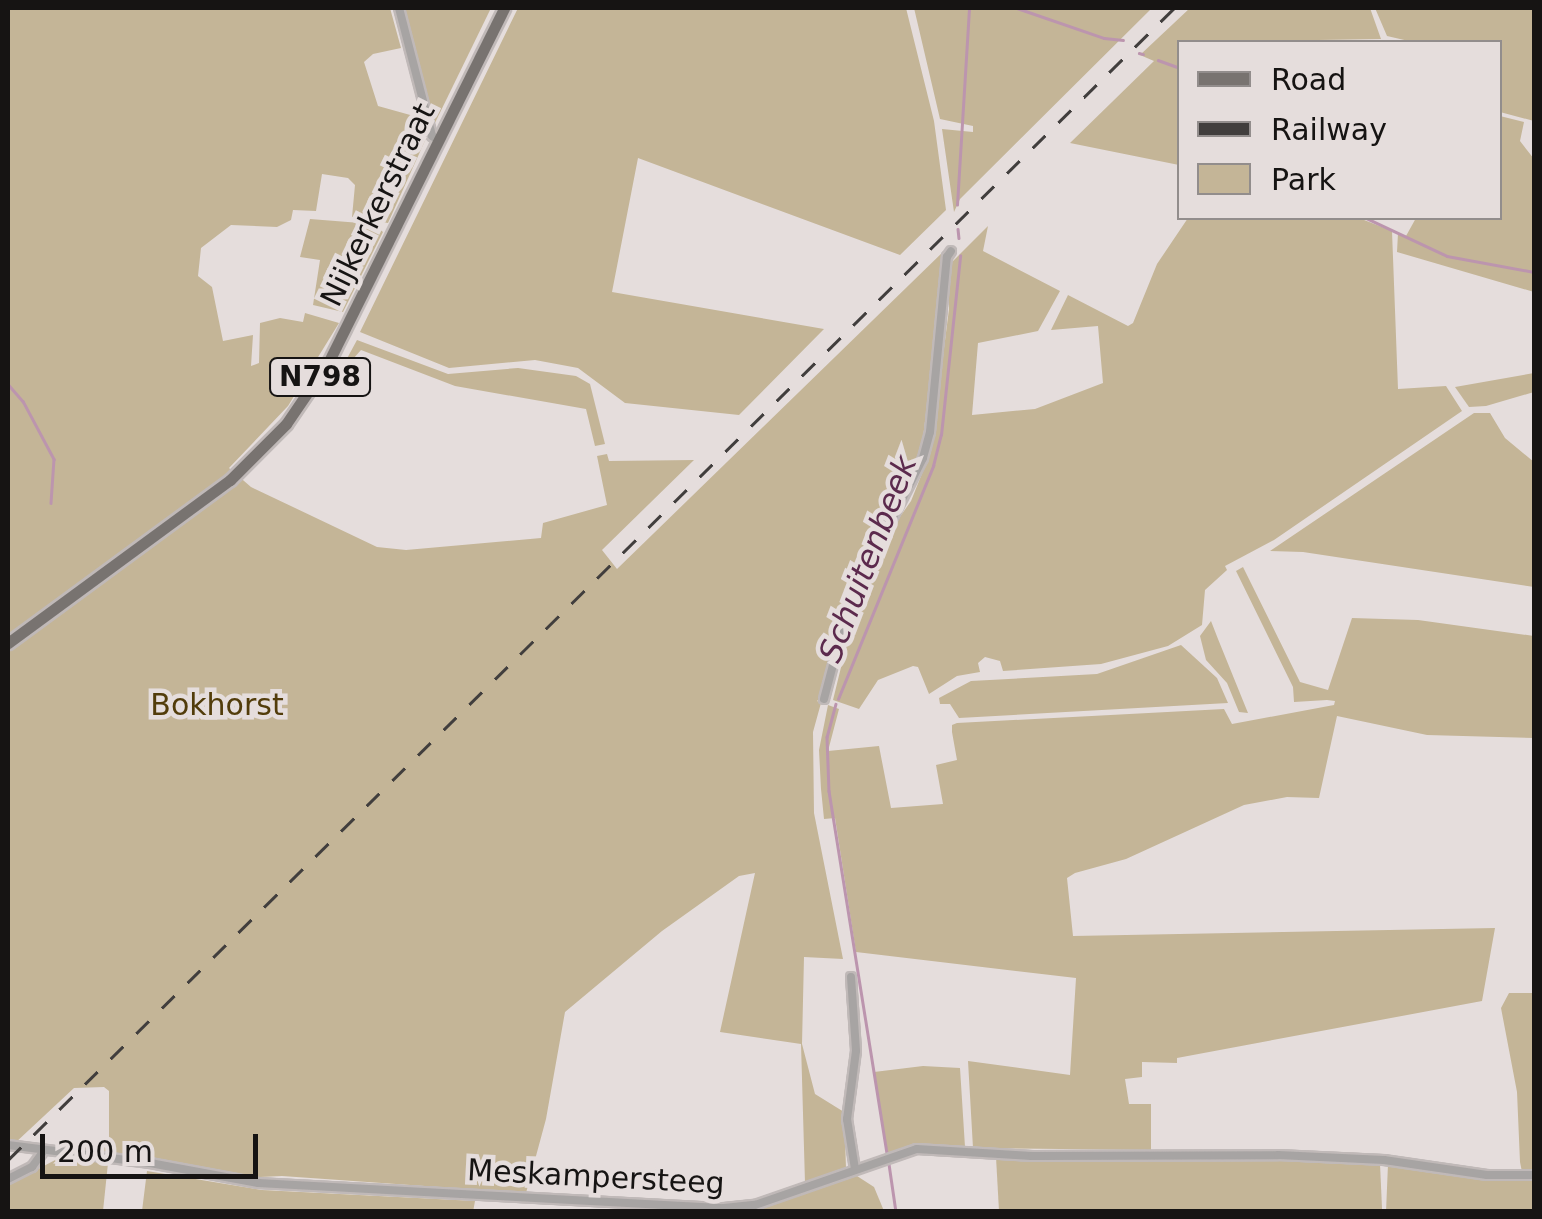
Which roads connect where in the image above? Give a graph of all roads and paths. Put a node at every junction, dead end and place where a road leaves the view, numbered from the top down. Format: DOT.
graph roads {
  1 [pos="399,8"];
  2 [pos="504,8"];
  3 [pos="438,140"];
  4 [pos="952,251"];
  5 [pos="8,643"];
  6 [pos="824,699"];
  7 [pos="851,977"];
  8 [pos="8,1146"];
  9 [pos="42,1153"];
  10 [pos="855,1170"];
  11 [pos="1534,1176"];
  12 [pos="8,1179"];
  1 -- 3 [label="street"];
  2 -- 3 [label="main road, Nijkerkerstraat / N798"];
  3 -- 5 [label="main road, Nijkerkerstraat / N798"];
  4 -- 6 [label="street"];
  7 -- 10 [label="street"];
  8 -- 9 [label="street, Meskampersteeg"];
  9 -- 10 [label="street, Meskampersteeg"];
  9 -- 12 [label="street"];
  10 -- 11 [label="street, Meskampersteeg"];
}
